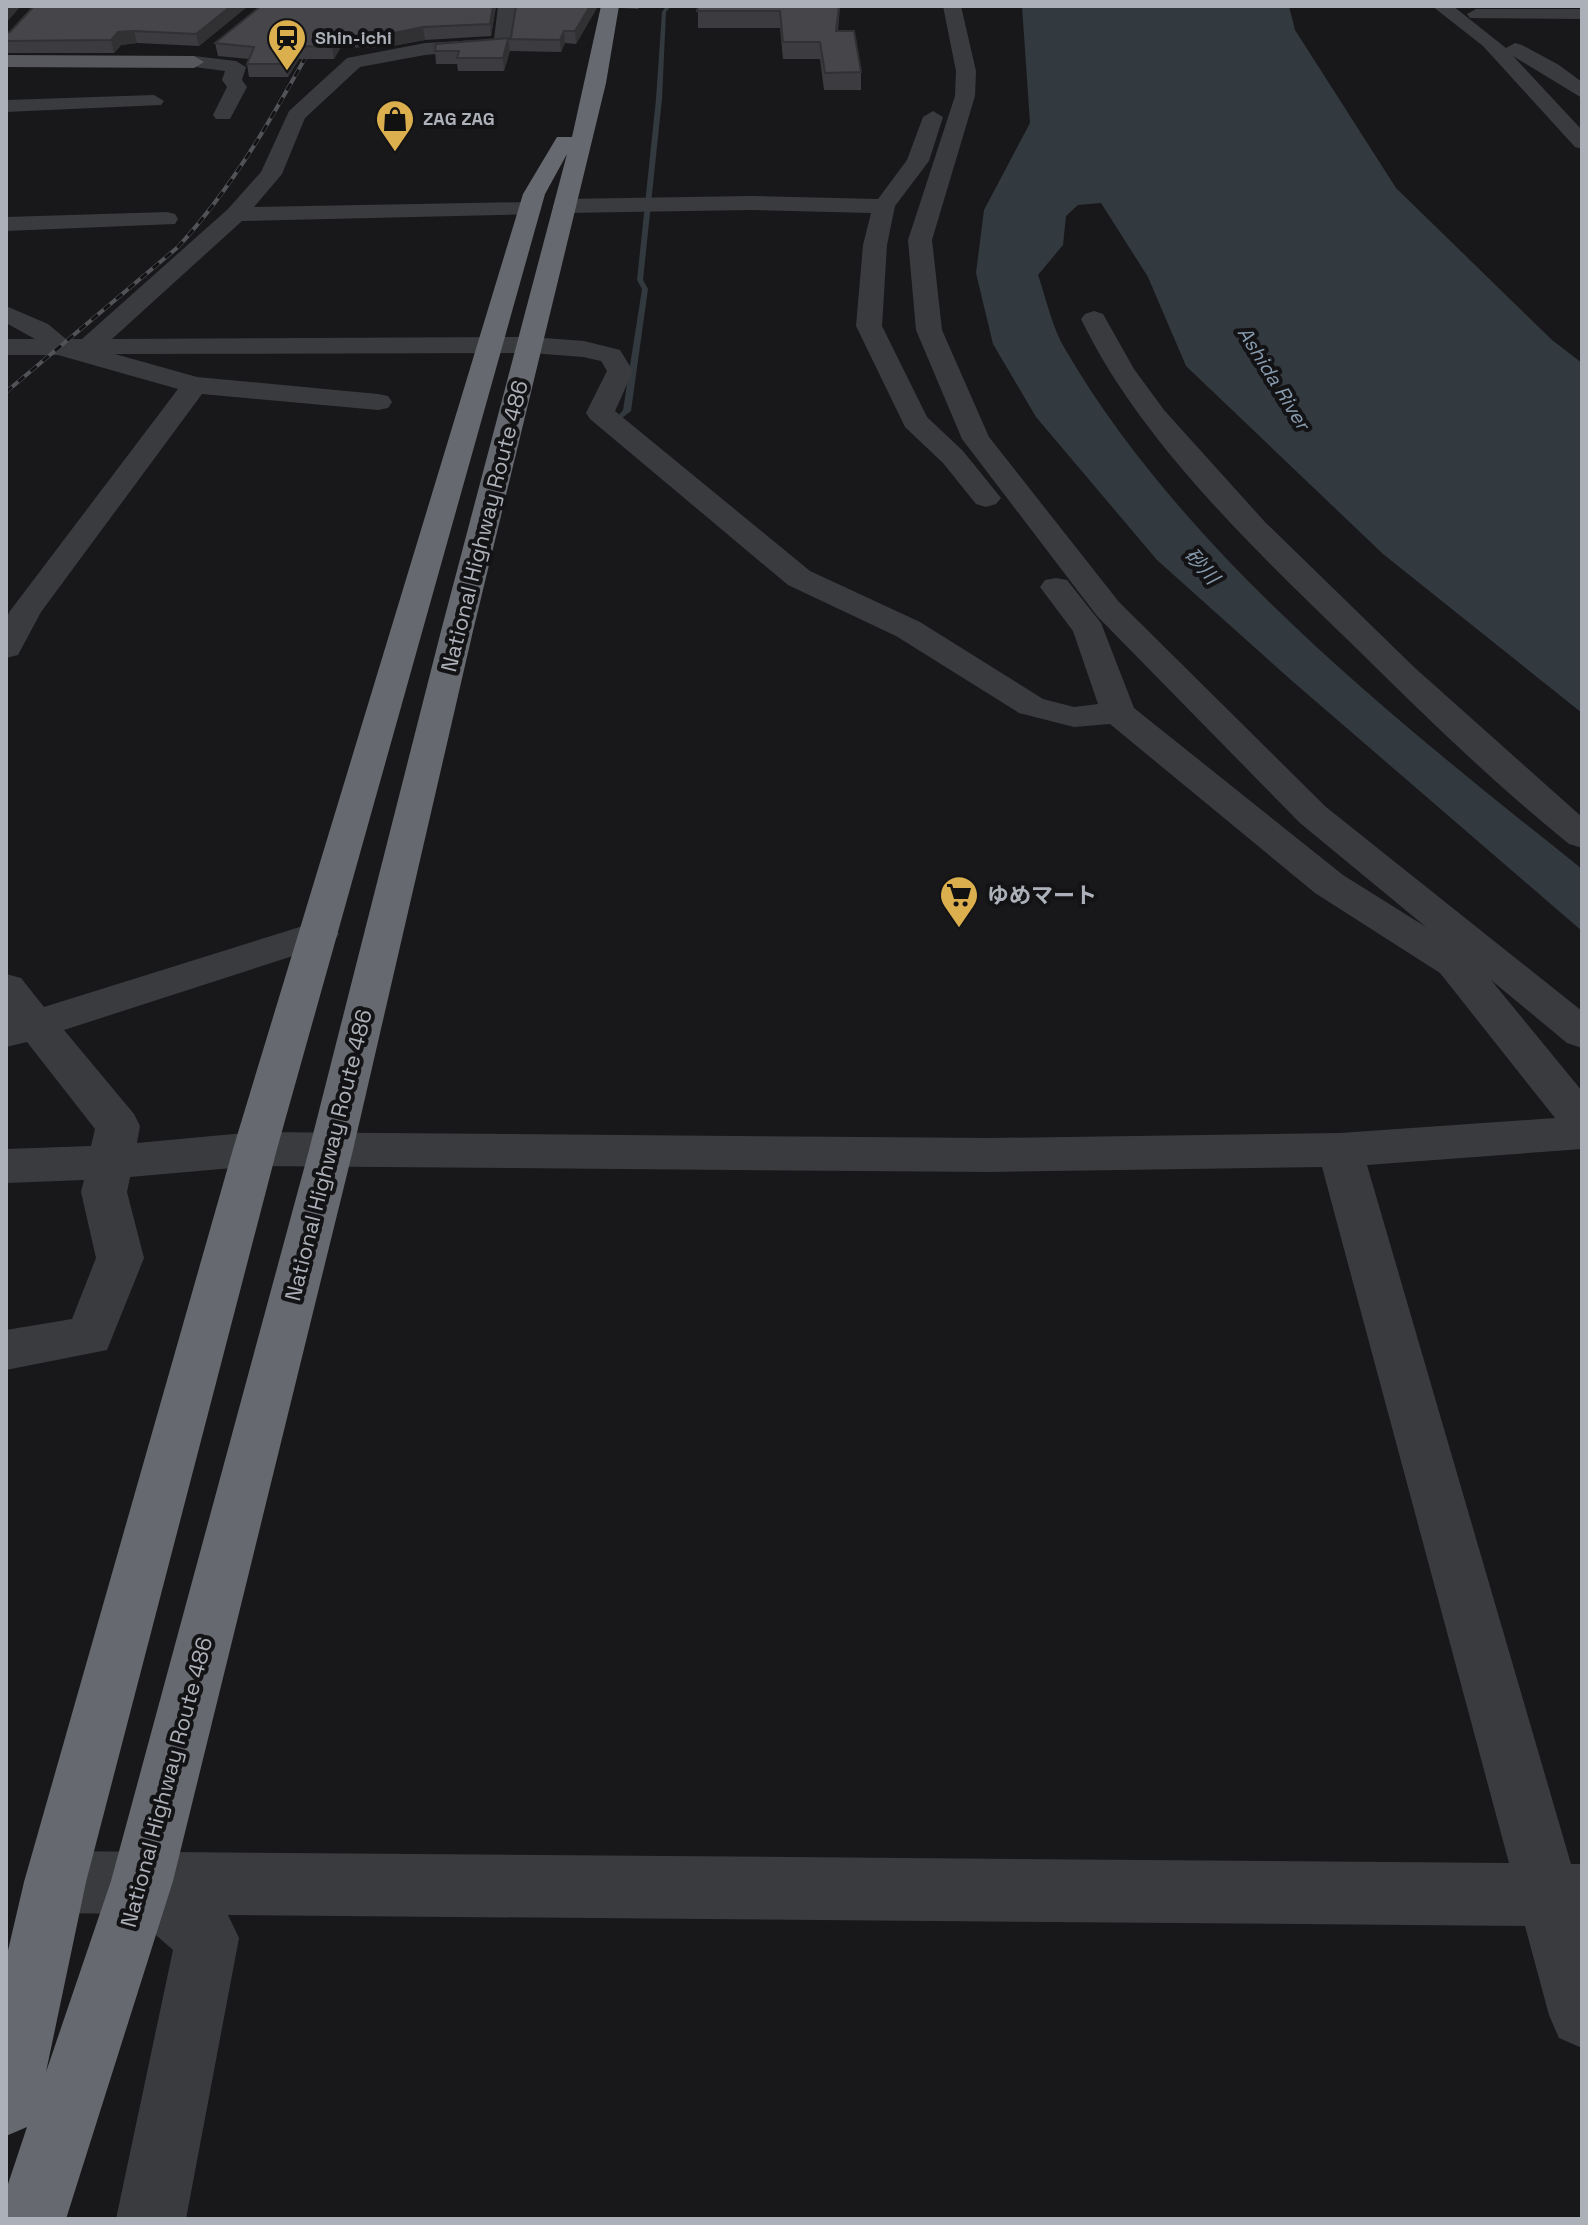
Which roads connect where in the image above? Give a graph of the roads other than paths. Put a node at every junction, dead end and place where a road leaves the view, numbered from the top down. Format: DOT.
graph roads {
  1 [pos="507,6"];
  2 [pos="610,6"];
  3 [pos="931,6"];
  4 [pos="952,6"];
  5 [pos="1441,6"];
  6 [pos="1470,10"];
  7 [pos="1582,14"];
  8 [pos="1498,39"];
  9 [pos="217,43"];
  10 [pos="1567,55"];
  11 [pos="6,61"];
  12 [pos="194,62"];
  13 [pos="1582,92"];
  14 [pos="154,101"];
  15 [pos="6,106"];
  16 [pos="223,115"];
  17 [pos="1582,143"];
  18 [pos="884,206"];
  19 [pos="547,207"];
  20 [pos="236,214"];
  21 [pos="167,219"];
  22 [pos="6,224"];
  23 [pos="6,314"];
  24 [pos="1094,319"];
  25 [pos="510,345"];
  26 [pos="6,347"];
  27 [pos="60,347"];
  28 [pos="88,347"];
  29 [pos="195,385"];
  30 [pos="378,402"];
  31 [pos="1089,630"];
  32 [pos="6,648"];
  33 [pos="1118,713"];
  34 [pos="1582,836"];
  35 [pos="1329,884"];
  36 [pos="319,934"];
  37 [pos="1462,953"];
  38 [pos="6,988"];
  39 [pos="20,1030"];
  40 [pos="1582,1033"];
  41 [pos="1582,1121"];
  42 [pos="1582,1133"];
  43 [pos="255,1149"];
  44 [pos="331,1150"];
  45 [pos="1340,1150"];
  46 [pos="110,1162"];
  47 [pos="6,1166"];
  48 [pos="6,1350"];
  49 [pos="142,1881"];
  50 [pos="55,1882"];
  51 [pos="1565,1895"];
  52 [pos="1582,2015"];
  53 [pos="6,2102"];
  54 [pos="31,2219"];
  55 [pos="151,2219"];
  1 -- 20 [label="street"];
  2 -- 19 [label="highway, National Highway Route 486"];
  3 -- 18 [label="street"];
  4 -- 37 [label="street"];
  5 -- 8 [label="street"];
  6 -- 7 [label="street"];
  6 -- 8 [label="street"];
  8 -- 10 [label="street"];
  8 -- 13 [label="street"];
  8 -- 17 [label="street"];
  9 -- 12 [label="street"];
  11 -- 12 [label="main road"];
  12 -- 16 [label="street"];
  14 -- 15 [label="street"];
  18 -- 19 [label="street"];
  18 -- 31 [label="street"];
  19 -- 20 [label="street"];
  19 -- 25 [label="highway, National Highway Route 486"];
  20 -- 28 [label="street"];
  21 -- 22 [label="street"];
  23 -- 27 [label="street"];
  24 -- 34 [label="street"];
  25 -- 28 [label="street"];
  25 -- 33 [label="street"];
  25 -- 36 [label="highway, National Highway Route 486"];
  25 -- 44 [label="highway, National Highway Route 486"];
  26 -- 27 [label="street"];
  27 -- 28 [label="street"];
  27 -- 29 [label="street"];
  29 -- 30 [label="street"];
  29 -- 32 [label="street"];
  31 -- 33 [label="street"];
  31 -- 35 [label="street"];
  33 -- 35 [label="street"];
  35 -- 37 [label="street"];
  36 -- 39 [label="street"];
  36 -- 43 [label="highway, National Highway Route 486"];
  37 -- 40 [label="street"];
  37 -- 41 [label="street"];
  38 -- 39 [label="street"];
  39 -- 46 [label="street"];
  42 -- 45 [label="street"];
  43 -- 44 [label="street"];
  43 -- 46 [label="street"];
  43 -- 50 [label="highway, National Highway Route 486"];
  44 -- 45 [label="street"];
  44 -- 49 [label="highway, National Highway Route 486"];
  45 -- 51 [label="street"];
  46 -- 47 [label="street"];
  46 -- 48 [label="street"];
  49 -- 50 [label="street"];
  49 -- 51 [label="street"];
  49 -- 54 [label="highway, National Highway Route 486"];
  49 -- 55 [label="street"];
  50 -- 53 [label="highway, National Highway Route 486"];
  51 -- 52 [label="street"];
}
